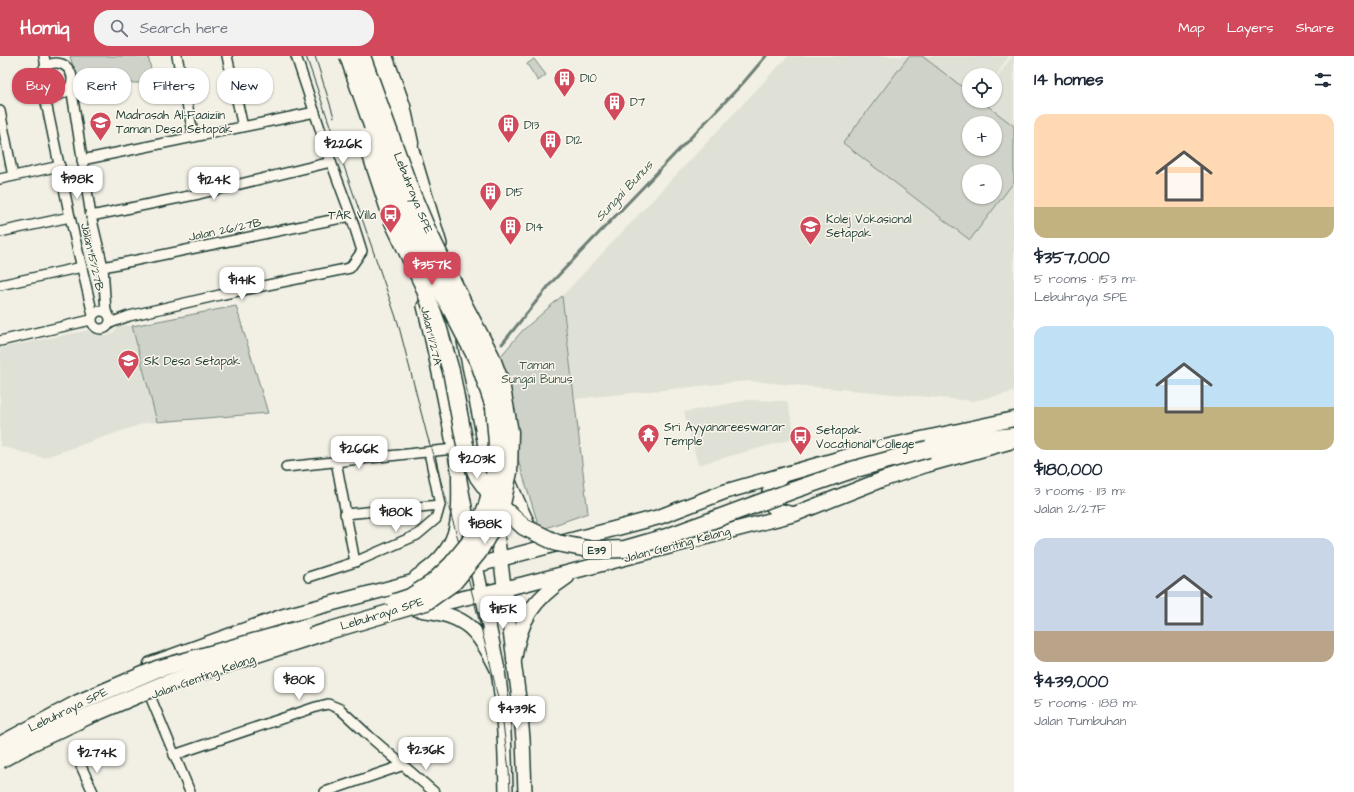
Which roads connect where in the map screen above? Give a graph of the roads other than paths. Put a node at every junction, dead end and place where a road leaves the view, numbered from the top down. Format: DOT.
graph roads {
  1 [pos="44,56"];
  2 [pos="177,56"];
  3 [pos="227,56"];
  4 [pos="296,56"];
  5 [pos="343,56"];
  6 [pos="348,56"];
  7 [pos="362,56"];
  8 [pos="373,56"];
  9 [pos="384,56"];
  10 [pos="63,61"];
  11 [pos="46,67"];
  12 [pos="70,86"];
  13 [pos="65,91"];
  14 [pos="47,104"];
  15 [pos="0,111"];
  16 [pos="315,112"];
  17 [pos="242,127"];
  18 [pos="194,137"];
  19 [pos="410,143"];
  20 [pos="82,160"];
  21 [pos="331,162"];
  22 [pos="60,166"];
  23 [pos="13,176"];
  24 [pos="0,179"];
  25 [pos="91,216"];
  26 [pos="351,216"];
  27 [pos="70,217"];
  28 [pos="0,232"];
  29 [pos="82,267"];
  30 [pos="103,267"];
  31 [pos="0,285"];
  32 [pos="108,317"];
  33 [pos="91,320"];
  34 [pos="0,340"];
  35 [pos="1014,419"];
  36 [pos="482,434"];
  37 [pos="1014,436"];
  38 [pos="1014,441"];
  39 [pos="454,449"];
  40 [pos="429,452"];
  41 [pos="336,462"];
  42 [pos="286,467"];
  43 [pos="784,475"];
  44 [pos="459,477"];
  45 [pos="440,505"];
  46 [pos="345,514"];
  47 [pos="795,514"];
  48 [pos="496,522"];
  49 [pos="469,529"];
  50 [pos="549,546"];
  51 [pos="500,559"];
  52 [pos="355,562"];
  53 [pos="476,565"];
  54 [pos="575,571"];
  55 [pos="309,577"];
  56 [pos="406,583"];
  57 [pos="505,589"];
  58 [pos="482,594"];
  59 [pos="414,609"];
  60 [pos="514,660"];
  61 [pos="498,670"];
  62 [pos="150,696"];
  63 [pos="0,739"];
  64 [pos="0,745"];
  65 [pos="174,755"];
  66 [pos="0,760"];
  67 [pos="0,764"];
  68 [pos="404,765"];
  69 [pos="82,766"];
  70 [pos="93,792"];
  71 [pos="190,792"];
  72 [pos="325,792"];
  73 [pos="434,792"];
  74 [pos="506,792"];
  75 [pos="525,792"];
  1 -- 11 [label="street"];
  2 -- 18 [label="street"];
  3 -- 17 [label="street"];
  4 -- 16 [label="street"];
  5 -- 37 [label="highway, E39, bridge"];
  5 -- 39 [label="main road, Jalan 1/27A"];
  6 -- 64 [label="highway, Lebuhraya SPE, bridge"];
  7 -- 66 [label="highway, Lebuhraya SPE, bridge"];
  8 -- 19 [label="main road"];
  9 -- 19 [label="highway"];
  10 -- 11 [label="street"];
  10 -- 12 [label="street"];
  12 -- 13 [label="street"];
  12 -- 20 [label="street, Jalan 15/27B"];
  14 -- 22 [label="street, Jalan 15/27B"];
  15 -- 23 [label="street"];
  16 -- 17 [label="street"];
  16 -- 21 [label="street"];
  17 -- 18 [label="street"];
  18 -- 20 [label="street"];
  19 -- 36 [label="main road"];
  20 -- 25 [label="street, Jalan 15/27B"];
  21 -- 25 [label="street"];
  21 -- 26 [label="street"];
  22 -- 23 [label="street"];
  22 -- 27 [label="street, Jalan 15/27B"];
  23 -- 24 [label="street"];
  25 -- 30 [label="street, Jalan 15/27B"];
  26 -- 30 [label="street, Jalan 26/27B"];
  26 -- 32 [label="street"];
  27 -- 28 [label="street"];
  27 -- 29 [label="street, Jalan 15/27B"];
  29 -- 31 [label="street"];
  29 -- 33 [label="street, Jalan 15/27B"];
  30 -- 32 [label="street, Jalan 15/27B"];
  32 -- 33 [label="street"];
  32 -- 33 [label="street"];
  33 -- 34 [label="street"];
  35 -- 43 [label="main road"];
  36 -- 48 [label="main road"];
  36 -- 50 [label="main road"];
  38 -- 47 [label="main road, Jalan Genting Kelang"];
  39 -- 40 [label="street"];
  39 -- 44 [label="main road, Jalan 1/27A"];
  40 -- 41 [label="street"];
  40 -- 45 [label="street"];
  41 -- 42 [label="street"];
  41 -- 46 [label="street"];
  43 -- 47 [label="main road"];
  43 -- 50 [label="main road"];
  44 -- 49 [label="main road, Jalan 1/27A"];
  44 -- 56 [label="main road"];
  45 -- 46 [label="street"];
  45 -- 52 [label="street"];
  46 -- 52 [label="street"];
  47 -- 54 [label="main road, Jalan Genting Kelang"];
  48 -- 49 [label="main road"];
  48 -- 51 [label="main road"];
  49 -- 53 [label="main road, Jalan 1/27A"];
  50 -- 51 [label="main road"];
  51 -- 53 [label="main road"];
  51 -- 57 [label="main road"];
  52 -- 55 [label="street"];
  53 -- 56 [label="main road"];
  53 -- 58 [label="main road, Jalan 1/27A"];
  54 -- 57 [label="main road, Jalan Genting Kelang"];
  54 -- 60 [label="main road"];
  56 -- 63 [label="main road"];
  57 -- 58 [label="main road, Jalan Genting Kelang"];
  57 -- 60 [label="main road"];
  58 -- 59 [label="main road, Jalan Genting Kelang"];
  58 -- 61 [label="main road, Jalan 1/27A"];
  59 -- 61 [label="main road"];
  59 -- 62 [label="main road, Jalan Genting Kelang"];
  60 -- 75 [label="main road"];
  61 -- 74 [label="main road, Jalan 1/27A"];
  62 -- 65 [label="street"];
  62 -- 67 [label="main road, Jalan Genting Kelang"];
  65 -- 68 [label="street"];
  65 -- 71 [label="street"];
  68 -- 72 [label="street"];
  68 -- 73 [label="street"];
  69 -- 70 [label="street"];
}
